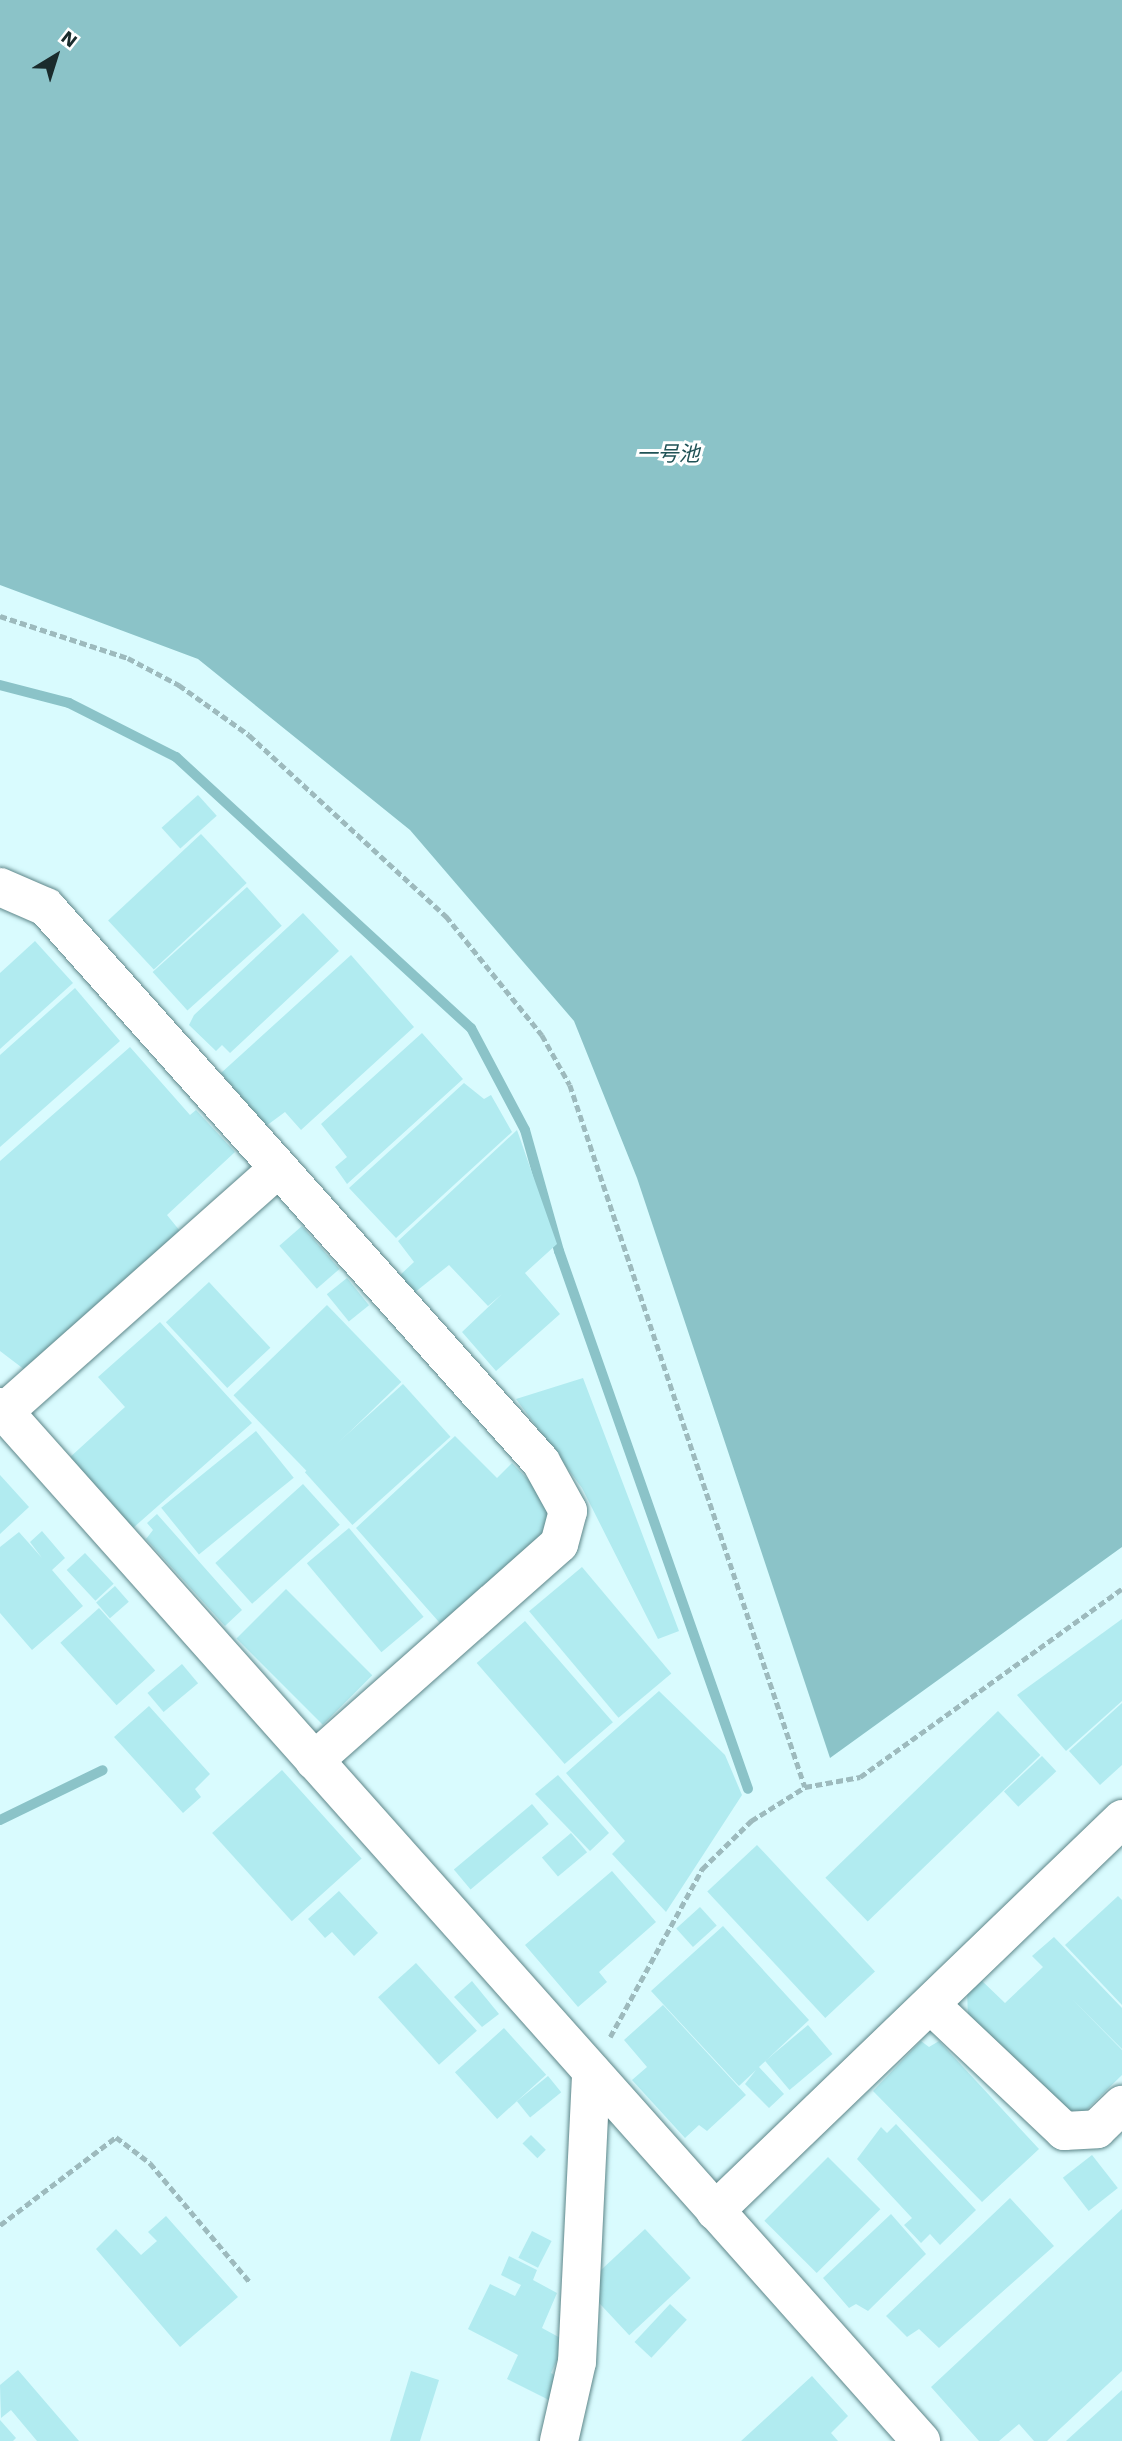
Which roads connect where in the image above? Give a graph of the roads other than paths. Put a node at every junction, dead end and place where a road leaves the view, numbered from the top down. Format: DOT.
graph roads {
  1 [pos="0,887"];
  2 [pos="278,1169"];
  3 [pos="2,1409"];
  4 [pos="314,1761"];
  5 [pos="1122,1819"];
  6 [pos="932,2006"];
  7 [pos="591,2071"];
  8 [pos="1122,2105"];
  9 [pos="715,2211"];
  10 [pos="559,2441"];
  11 [pos="921,2441"];
  1 -- 2 [label="street"];
  2 -- 3 [label="street"];
  2 -- 4 [label="street"];
  3 -- 4 [label="street"];
  4 -- 7 [label="street"];
  5 -- 6 [label="street"];
  6 -- 8 [label="street"];
  6 -- 9 [label="street"];
  7 -- 9 [label="street"];
  7 -- 10 [label="street"];
  9 -- 11 [label="street"];
}
